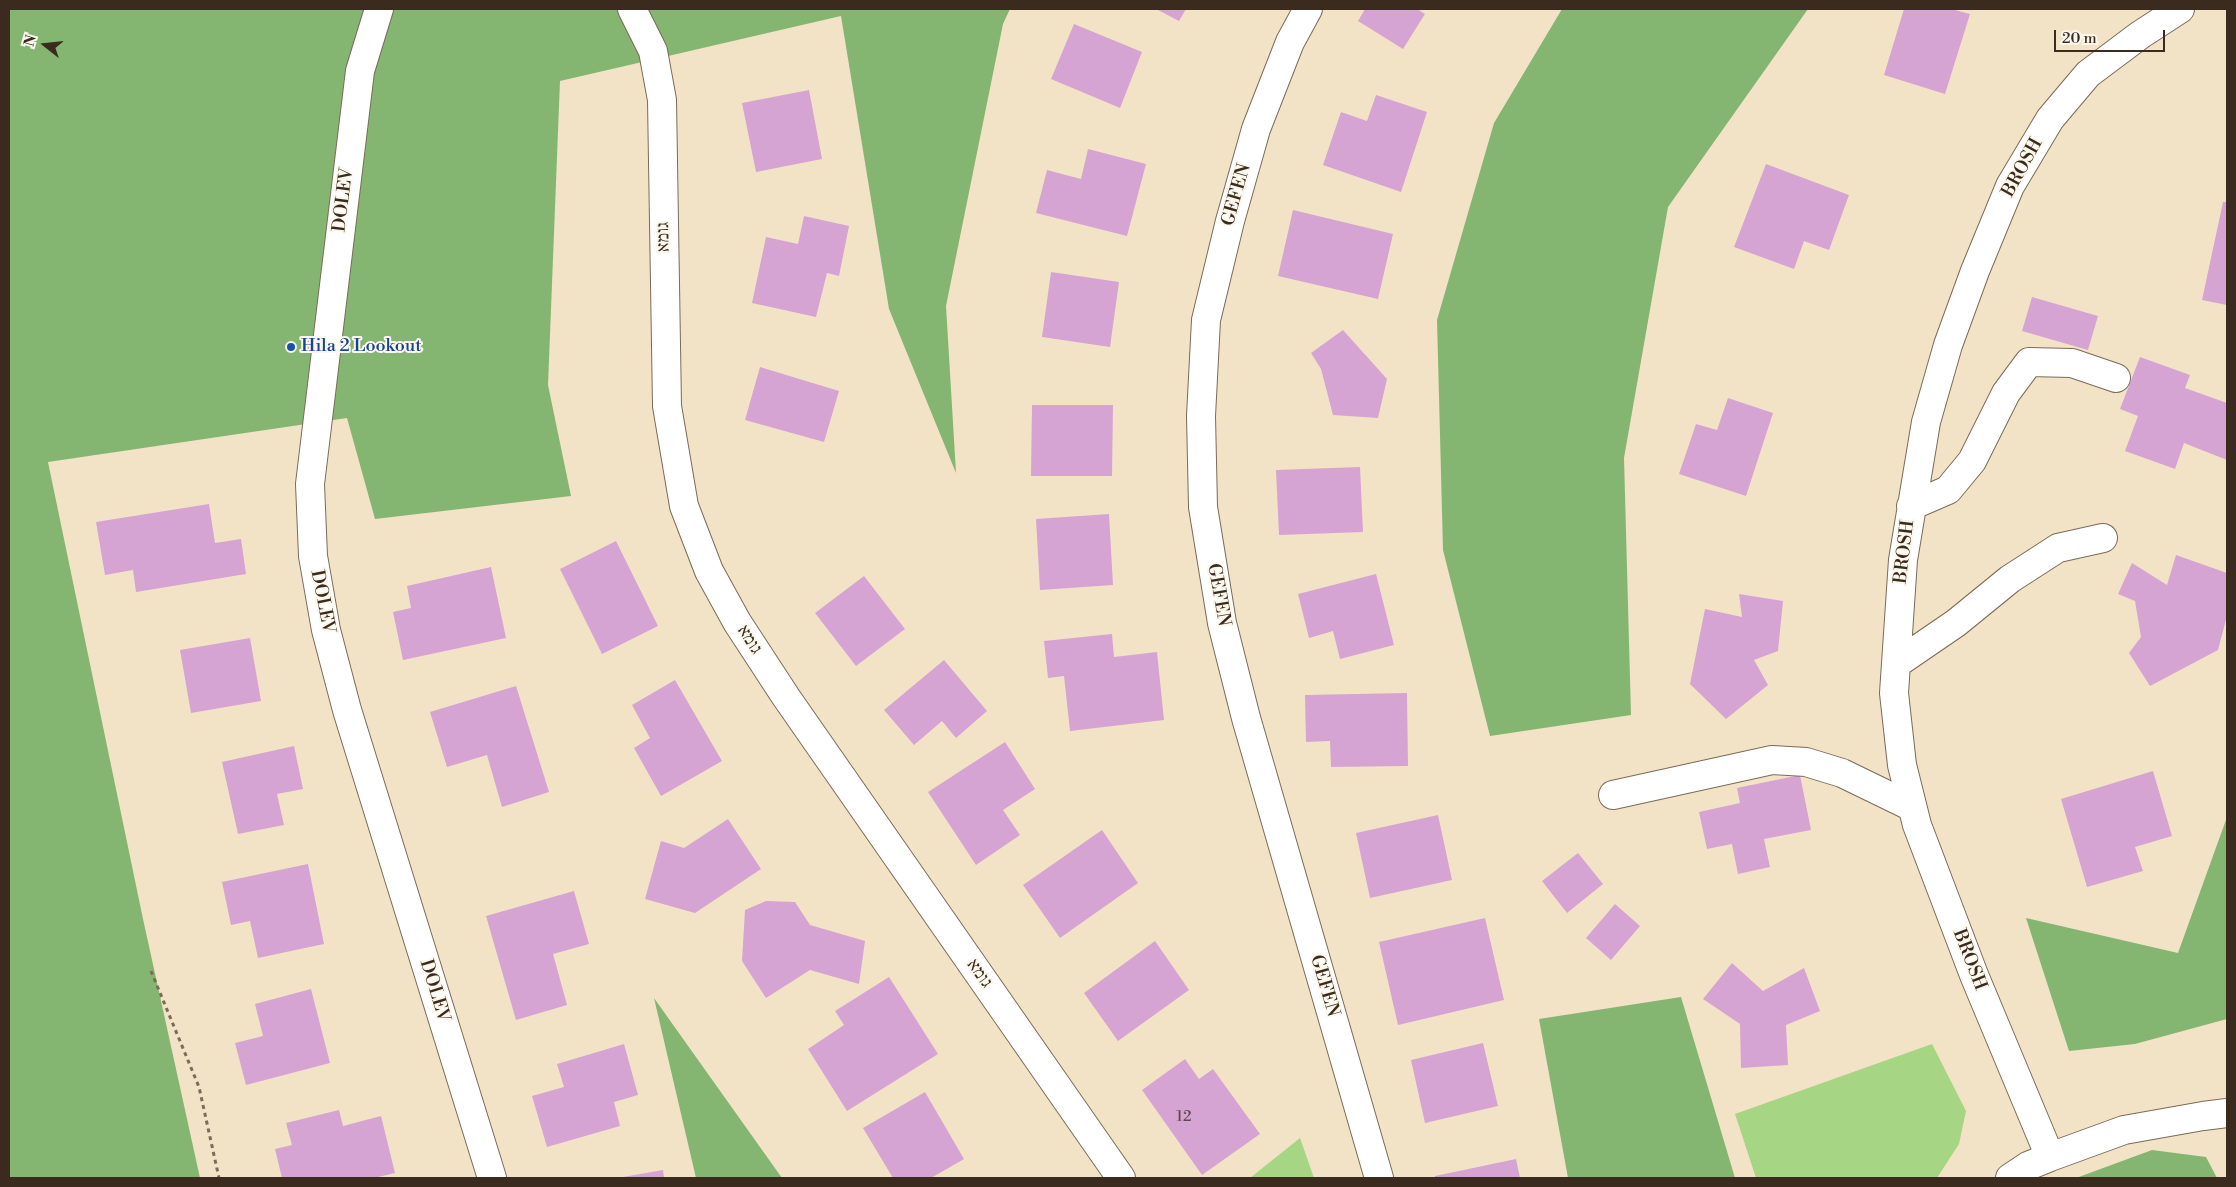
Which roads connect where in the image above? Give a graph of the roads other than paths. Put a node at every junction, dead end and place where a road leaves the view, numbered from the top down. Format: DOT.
graph roads {
  1 [pos="379,9"];
  2 [pos="632,9"];
  3 [pos="1308,9"];
  4 [pos="2180,9"];
  5 [pos="2116,378"];
  6 [pos="1911,506"];
  7 [pos="2102,538"];
  8 [pos="1896,664"];
  9 [pos="1613,795"];
  10 [pos="1912,806"];
  11 [pos="2227,1113"];
  12 [pos="2050,1157"];
  13 [pos="492,1178"];
  14 [pos="1121,1178"];
  15 [pos="1379,1178"];
  16 [pos="2010,1178"];
  1 -- 13 [label="street, DOLEV"];
  2 -- 14 [label="street, גומא"];
  3 -- 15 [label="street, GEFEN"];
  4 -- 6 [label="street, BROSH"];
  5 -- 6 [label="street"];
  6 -- 8 [label="street, BROSH"];
  7 -- 8 [label="street"];
  8 -- 10 [label="street, BROSH"];
  9 -- 10 [label="street"];
  10 -- 12 [label="street, BROSH"];
  11 -- 12 [label="street"];
  12 -- 16 [label="street"];
}
